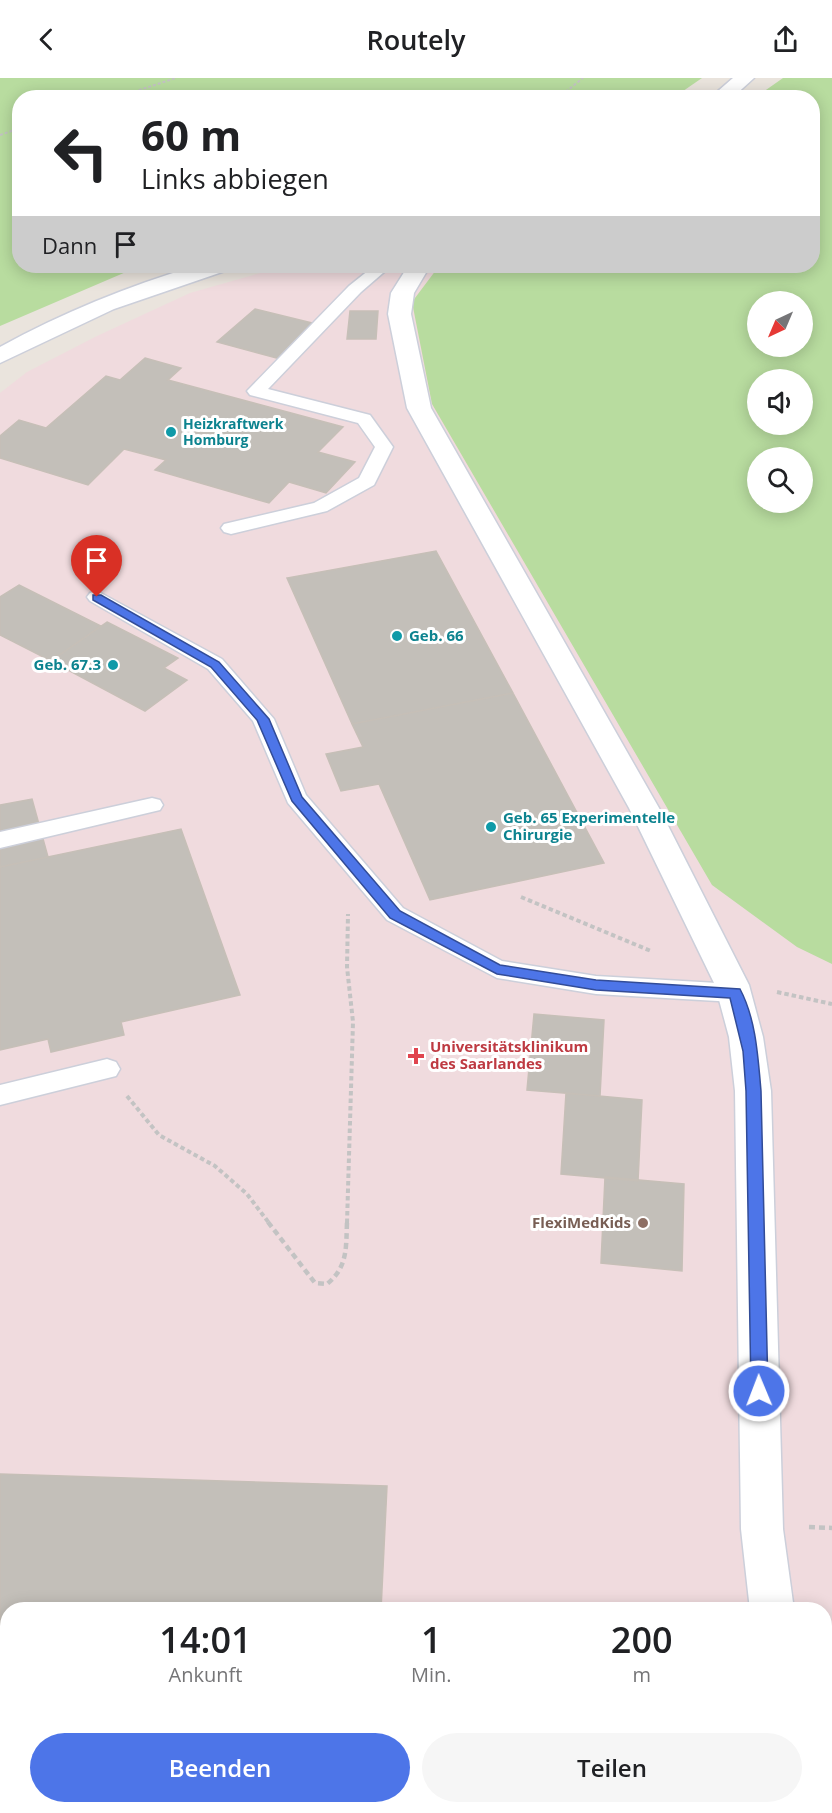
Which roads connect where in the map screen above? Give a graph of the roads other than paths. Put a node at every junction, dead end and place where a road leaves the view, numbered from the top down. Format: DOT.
graph roads {
  1 [pos="745,78"];
  2 [pos="729,90"];
  3 [pos="195,273"];
  4 [pos="374,273"];
  5 [pos="414,273"];
  6 [pos="0,356"];
  7 [pos="231,528"];
  8 [pos="97,597"];
  9 [pos="152,805"];
  10 [pos="0,840"];
  11 [pos="734,989"];
  12 [pos="107,1069"];
  13 [pos="0,1095"];
  14 [pos="771,1602"];
  1 -- 2 [label="street"];
  3 -- 6 [label="street"];
  4 -- 7 [label="lane"];
  5 -- 11 [label="street"];
  8 -- 11 [label="lane"];
  9 -- 10 [label="lane"];
  11 -- 14 [label="street"];
  12 -- 13 [label="lane"];
}
